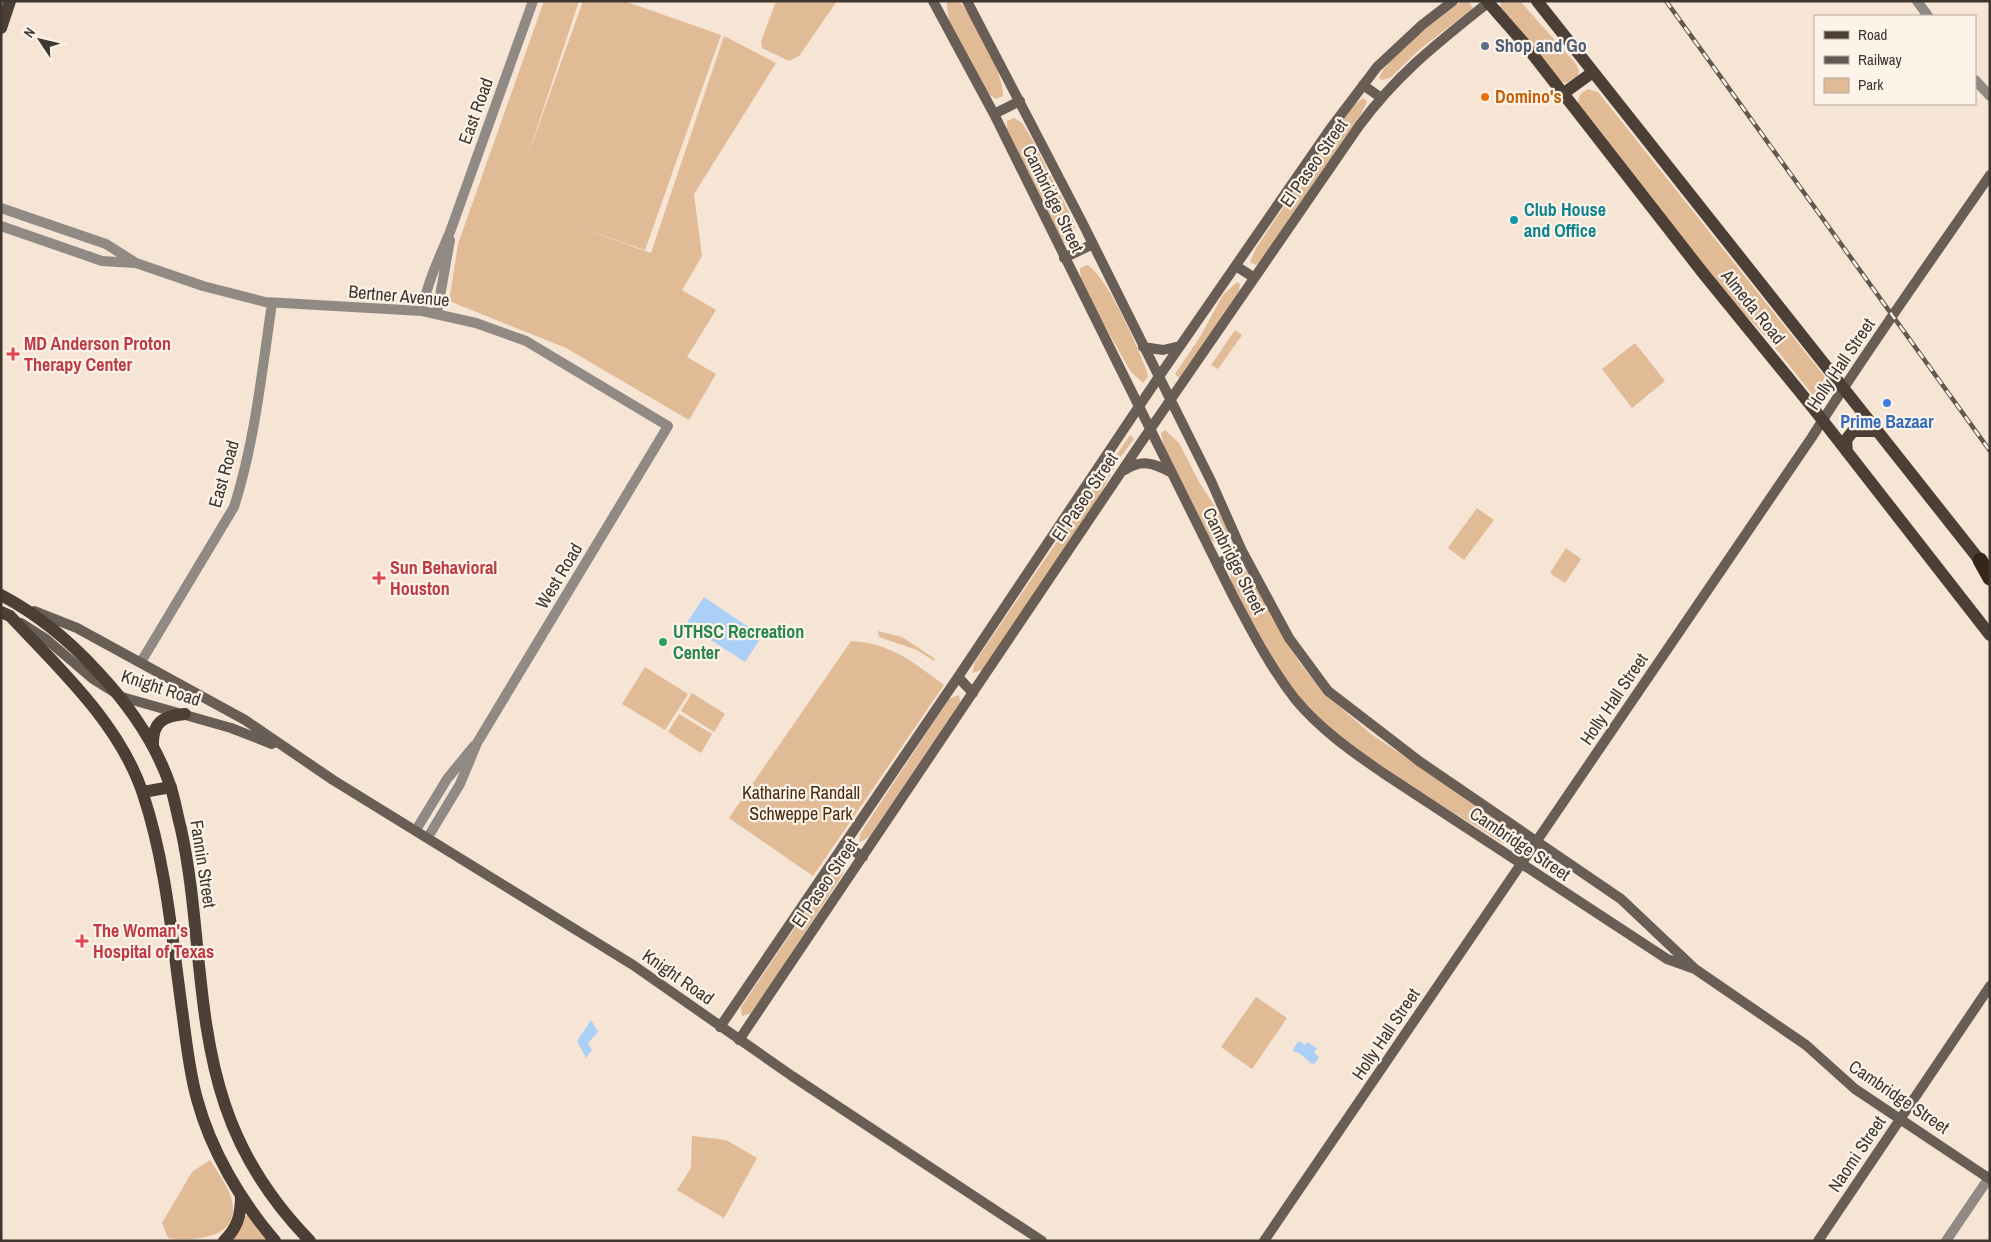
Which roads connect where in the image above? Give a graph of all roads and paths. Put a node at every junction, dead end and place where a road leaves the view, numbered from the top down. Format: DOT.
graph roads {
  1 [pos="10,1"];
  2 [pos="533,1"];
  3 [pos="933,1"];
  4 [pos="967,1"];
  5 [pos="1453,1"];
  6 [pos="1537,1"];
  7 [pos="1918,1"];
  8 [pos="1489,2"];
  9 [pos="1927,15"];
  10 [pos="1,28"];
  11 [pos="1593,72"];
  12 [pos="1976,81"];
  13 [pos="1363,85"];
  14 [pos="1564,93"];
  15 [pos="1990,96"];
  16 [pos="1380,98"];
  17 [pos="1020,101"];
  18 [pos="994,114"];
  19 [pos="1990,175"];
  20 [pos="1,208"];
  21 [pos="1,226"];
  22 [pos="450,232"];
  23 [pos="1091,244"];
  24 [pos="1064,258"];
  25 [pos="136,263"];
  26 [pos="1236,266"];
  27 [pos="1253,278"];
  28 [pos="272,303"];
  29 [pos="422,311"];
  30 [pos="437,313"];
  31 [pos="1180,346"];
  32 [pos="1143,347"];
  33 [pos="1158,378"];
  34 [pos="1843,388"];
  35 [pos="1170,400"];
  36 [pos="1138,407"];
  37 [pos="1822,420"];
  38 [pos="668,426"];
  39 [pos="1150,430"];
  40 [pos="1877,431"];
  41 [pos="1847,452"];
  42 [pos="1170,472"];
  43 [pos="1119,476"];
  44 [pos="1242,551"];
  45 [pos="1980,560"];
  46 [pos="1218,564"];
  47 [pos="1990,573"];
  48 [pos="1990,578"];
  49 [pos="1,595"];
  50 [pos="28,609"];
  51 [pos="6,614"];
  52 [pos="1990,635"];
  53 [pos="141,662"];
  54 [pos="958,678"];
  55 [pos="973,693"];
  56 [pos="122,697"];
  57 [pos="185,714"];
  58 [pos="477,743"];
  59 [pos="153,746"];
  60 [pos="289,750"];
  61 [pos="171,786"];
  62 [pos="143,792"];
  63 [pos="416,830"];
  64 [pos="428,837"];
  65 [pos="1538,841"];
  66 [pos="844,844"];
  67 [pos="863,857"];
  68 [pos="1521,865"];
  69 [pos="1695,969"];
  70 [pos="1990,986"];
  71 [pos="720,1027"];
  72 [pos="739,1040"];
  73 [pos="1900,1118"];
  74 [pos="1989,1177"];
  75 [pos="241,1195"];
  76 [pos="224,1241"];
  77 [pos="275,1241"];
  78 [pos="310,1241"];
  79 [pos="1042,1241"];
  80 [pos="1264,1241"];
  81 [pos="1818,1241"];
  82 [pos="1946,1241"];
  1 -- 10 [label="main road"];
  2 -- 22 [label="street, East Road"];
  3 -- 18 [label="street, Cambridge Street"];
  4 -- 17 [label="street, Cambridge Street"];
  5 -- 13 [label="street, El Paseo Street"];
  6 -- 11 [label="main road, Almeda Road"];
  7 -- 9 [label="street"];
  8 -- 14 [label="main road, Almeda Road"];
  8 -- 16 [label="street, El Paseo Street"];
  11 -- 14 [label="main road"];
  11 -- 34 [label="main road, Almeda Road"];
  12 -- 15 [label="street"];
  13 -- 16 [label="street"];
  13 -- 26 [label="street, El Paseo Street"];
  14 -- 37 [label="main road, Almeda Road"];
  16 -- 27 [label="street, El Paseo Street"];
  17 -- 18 [label="street"];
  17 -- 23 [label="street, Cambridge Street"];
  18 -- 24 [label="street, Cambridge Street"];
  19 -- 34 [label="street, Holly Hall Street"];
  20 -- 25 [label="street, Bertner Avenue"];
  21 -- 25 [label="street, Bertner Avenue"];
  22 -- 29 [label="street, East Road"];
  22 -- 30 [label="street, East Road"];
  23 -- 24 [label="street"];
  23 -- 32 [label="street, Cambridge Street"];
  24 -- 36 [label="street, Cambridge Street"];
  25 -- 28 [label="street, Bertner Avenue"];
  26 -- 27 [label="street"];
  26 -- 31 [label="street, El Paseo Street"];
  27 -- 35 [label="street, El Paseo Street"];
  28 -- 29 [label="street, Bertner Avenue"];
  28 -- 53 [label="street, East Road"];
  29 -- 30 [label="street, Bertner Avenue"];
  30 -- 38 [label="street, Bertner Avenue"];
  31 -- 32 [label="street"];
  31 -- 33 [label="street, El Paseo Street"];
  32 -- 33 [label="street, Cambridge Street"];
  33 -- 35 [label="street, Cambridge Street"];
  33 -- 36 [label="street, El Paseo Street"];
  34 -- 37 [label="street, Holly Hall Street"];
  34 -- 40 [label="main road, Almeda Road"];
  35 -- 39 [label="street, El Paseo Street"];
  35 -- 44 [label="street, Cambridge Street"];
  36 -- 39 [label="street, Cambridge Street"];
  36 -- 54 [label="street, El Paseo Street"];
  37 -- 41 [label="main road, Almeda Road"];
  37 -- 65 [label="street, Holly Hall Street"];
  38 -- 58 [label="street, West Road"];
  39 -- 42 [label="street, Cambridge Street"];
  39 -- 43 [label="street, El Paseo Street"];
  40 -- 41 [label="main road"];
  40 -- 45 [label="main road, Almeda Road"];
  41 -- 52 [label="main road, Almeda Road"];
  42 -- 43 [label="street"];
  42 -- 46 [label="street, Cambridge Street"];
  43 -- 55 [label="street, El Paseo Street"];
  44 -- 46 [label="street"];
  44 -- 65 [label="street, Cambridge Street"];
  45 -- 47 [label="main road, Almeda Road"];
  45 -- 48 [label="highway"];
  46 -- 68 [label="street, Cambridge Street"];
  49 -- 50 [label="main road, Fannin Street"];
  50 -- 53 [label="street, Knight Road"];
  50 -- 56 [label="main road, Fannin Street"];
  51 -- 56 [label="street, Knight Road"];
  51 -- 62 [label="main road"];
  53 -- 60 [label="street, Knight Road"];
  54 -- 55 [label="street"];
  54 -- 66 [label="street, El Paseo Street"];
  55 -- 67 [label="street, El Paseo Street"];
  56 -- 57 [label="street, Knight Road"];
  56 -- 59 [label="main road, Fannin Street"];
  57 -- 59 [label="main road"];
  57 -- 60 [label="street, Knight Road"];
  58 -- 63 [label="street, West Road"];
  58 -- 64 [label="street, West Road"];
  59 -- 61 [label="main road, Fannin Street"];
  60 -- 63 [label="street, Knight Road"];
  61 -- 62 [label="main road"];
  61 -- 78 [label="main road, Fannin Street"];
  62 -- 75 [label="main road"];
  63 -- 64 [label="street, Knight Road"];
  64 -- 71 [label="street, Knight Road"];
  65 -- 68 [label="street, Holly Hall Street"];
  65 -- 69 [label="street, Cambridge Street"];
  66 -- 67 [label="street"];
  66 -- 71 [label="street, El Paseo Street"];
  67 -- 72 [label="street, El Paseo Street"];
  68 -- 69 [label="street, Cambridge Street"];
  68 -- 80 [label="street, Holly Hall Street"];
  69 -- 73 [label="street, Cambridge Street"];
  70 -- 73 [label="street, Naomi Street"];
  71 -- 72 [label="street, Knight Road"];
  72 -- 79 [label="street, Knight Road"];
  73 -- 74 [label="street, Cambridge Street"];
  73 -- 81 [label="street, Naomi Street"];
  74 -- 82 [label="street"];
  75 -- 76 [label="main road"];
  75 -- 77 [label="main road"];
}
